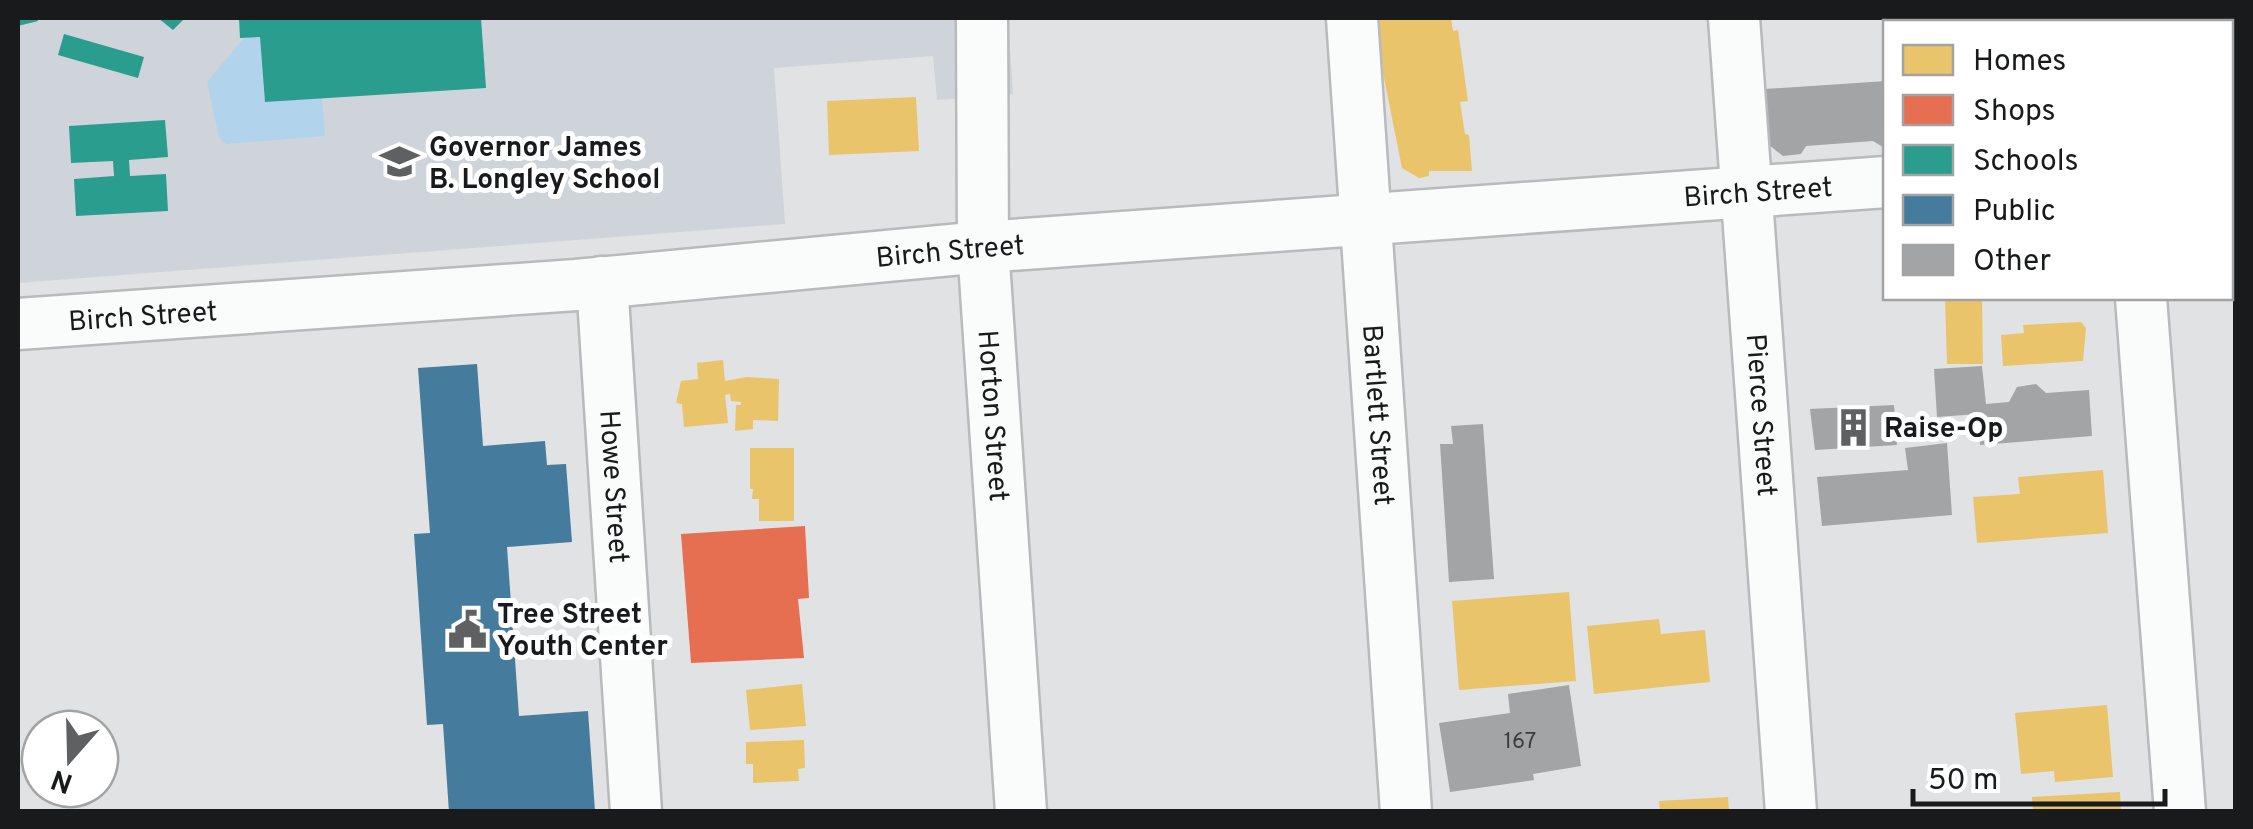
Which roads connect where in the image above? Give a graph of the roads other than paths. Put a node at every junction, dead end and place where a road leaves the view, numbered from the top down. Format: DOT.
graph roads {
  1 [pos="982,18"];
  2 [pos="1352,18"];
  3 [pos="1734,18"];
  4 [pos="1883,182"];
  5 [pos="1746,190"];
  6 [pos="1364,219"];
  7 [pos="983,246"];
  8 [pos="602,282"];
  9 [pos="2140,300"];
  10 [pos="18,324"];
  11 [pos="636,812"];
  12 [pos="1021,812"];
  13 [pos="1406,812"];
  14 [pos="1790,812"];
  15 [pos="2180,812"];
  1 -- 7 [label="street, Horton Street"];
  2 -- 6 [label="street, Bartlett Street"];
  3 -- 5 [label="street, Pierce Street"];
  4 -- 5 [label="street, Birch Street"];
  5 -- 6 [label="street, Birch Street"];
  5 -- 14 [label="street, Pierce Street"];
  6 -- 7 [label="street, Birch Street"];
  6 -- 13 [label="street, Bartlett Street"];
  7 -- 8 [label="street, Birch Street"];
  7 -- 12 [label="street, Horton Street"];
  8 -- 10 [label="street, Birch Street"];
  8 -- 11 [label="street, Howe Street"];
  9 -- 15 [label="street"];
}
